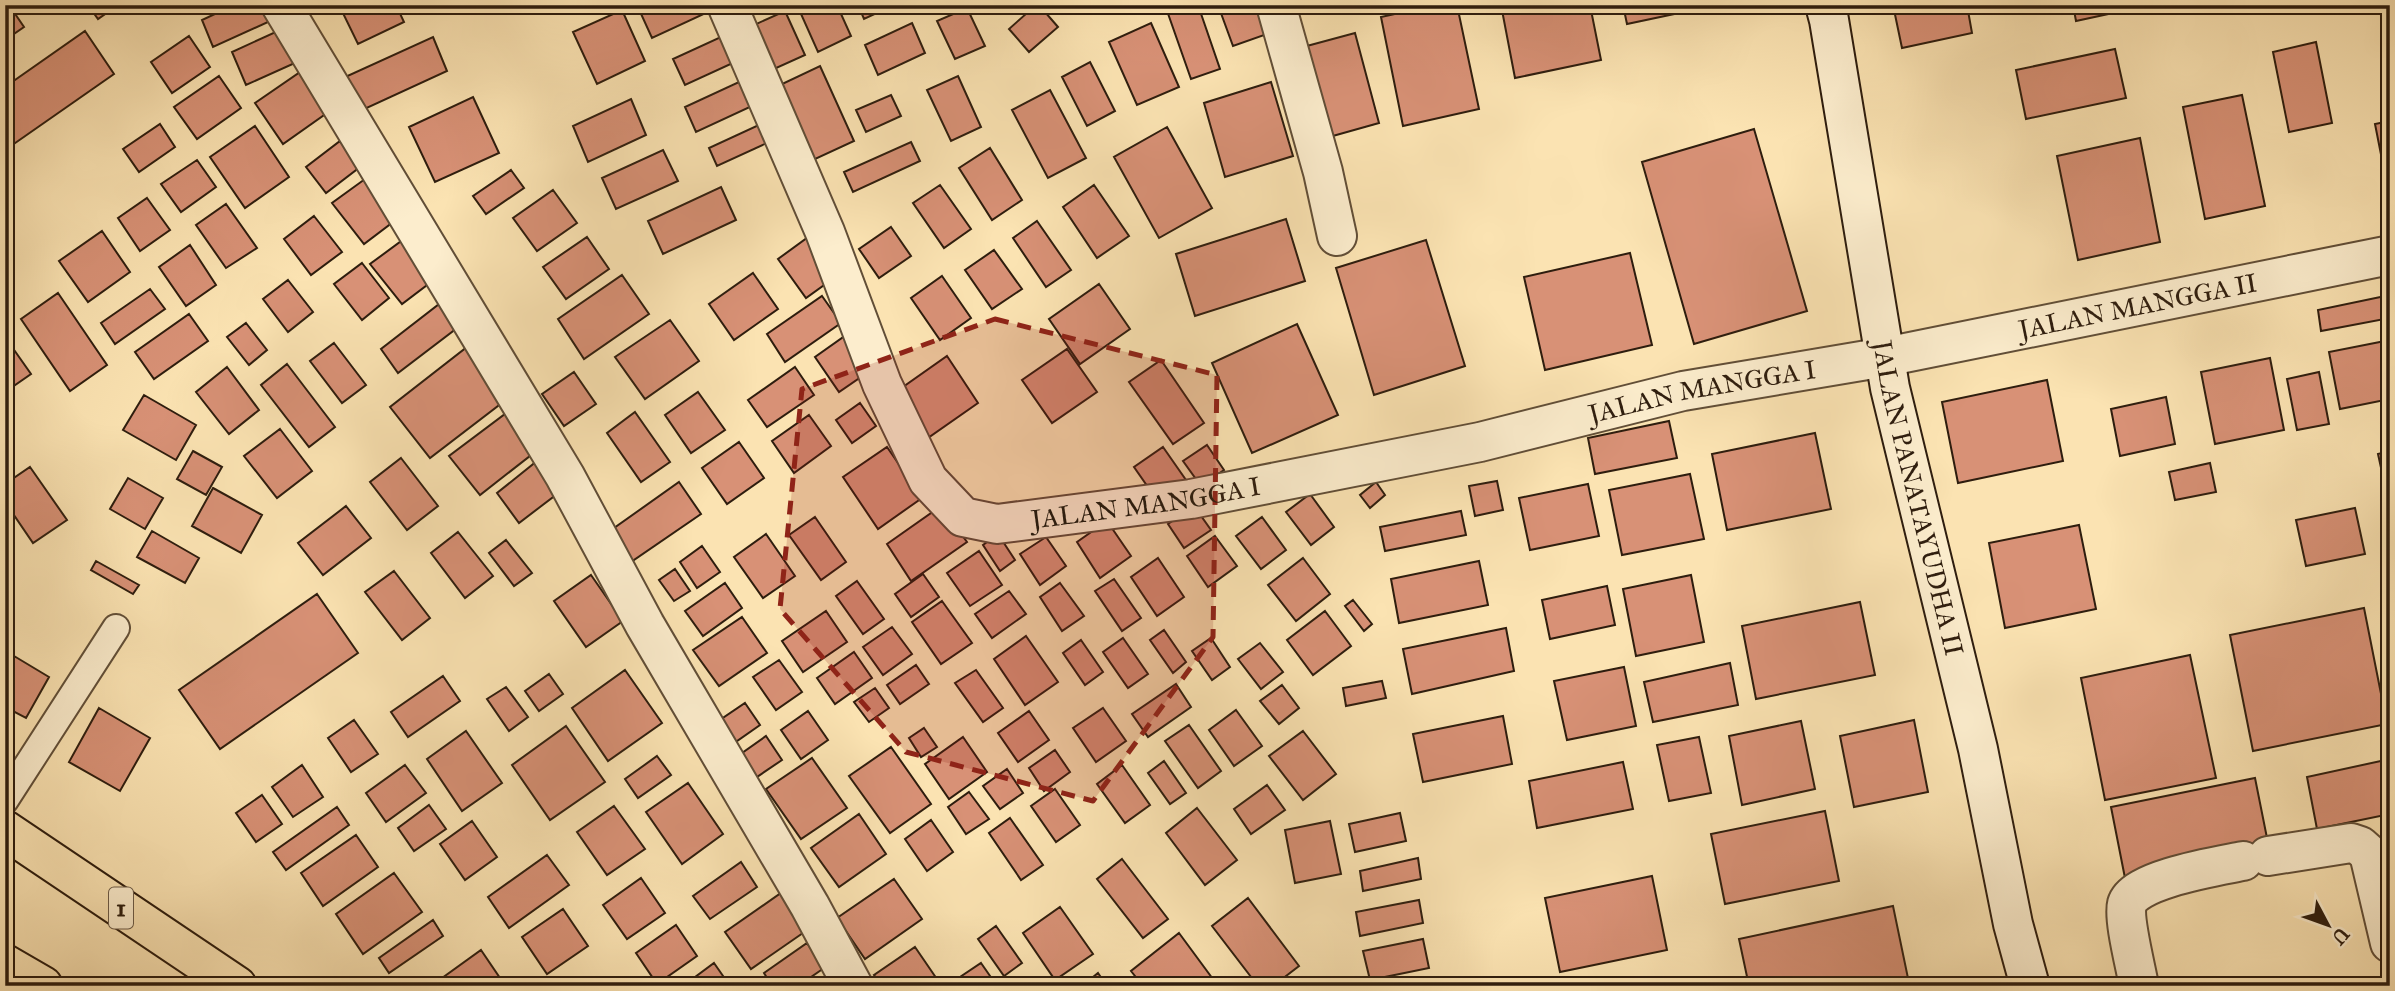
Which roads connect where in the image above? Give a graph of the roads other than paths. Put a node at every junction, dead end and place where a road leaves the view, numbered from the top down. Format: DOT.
graph roads {
  1 [pos="281,5"];
  2 [pos="727,5"];
  3 [pos="1276,5"];
  4 [pos="1825,5"];
  5 [pos="1337,236"];
  6 [pos="2390,255"];
  7 [pos="1885,357"];
  8 [pos="116,628"];
  9 [pos="5,800"];
  10 [pos="5,830"];
  11 [pos="2390,943"];
  12 [pos="237,986"];
  13 [pos="853,986"];
  14 [pos="2030,986"];
  15 [pos="2139,986"];
  1 -- 13 [label="street"];
  2 -- 7 [label="street, JALAN MANGGA I"];
  3 -- 5 [label="street"];
  4 -- 7 [label="street, JALAN PANATAYUDHA II"];
  6 -- 7 [label="street, JALAN MANGGA II"];
  7 -- 14 [label="street, JALAN PANATAYUDHA II"];
  8 -- 9 [label="lane"];
  10 -- 12 [label="main road, 1"];
  11 -- 15 [label="street"];
}
